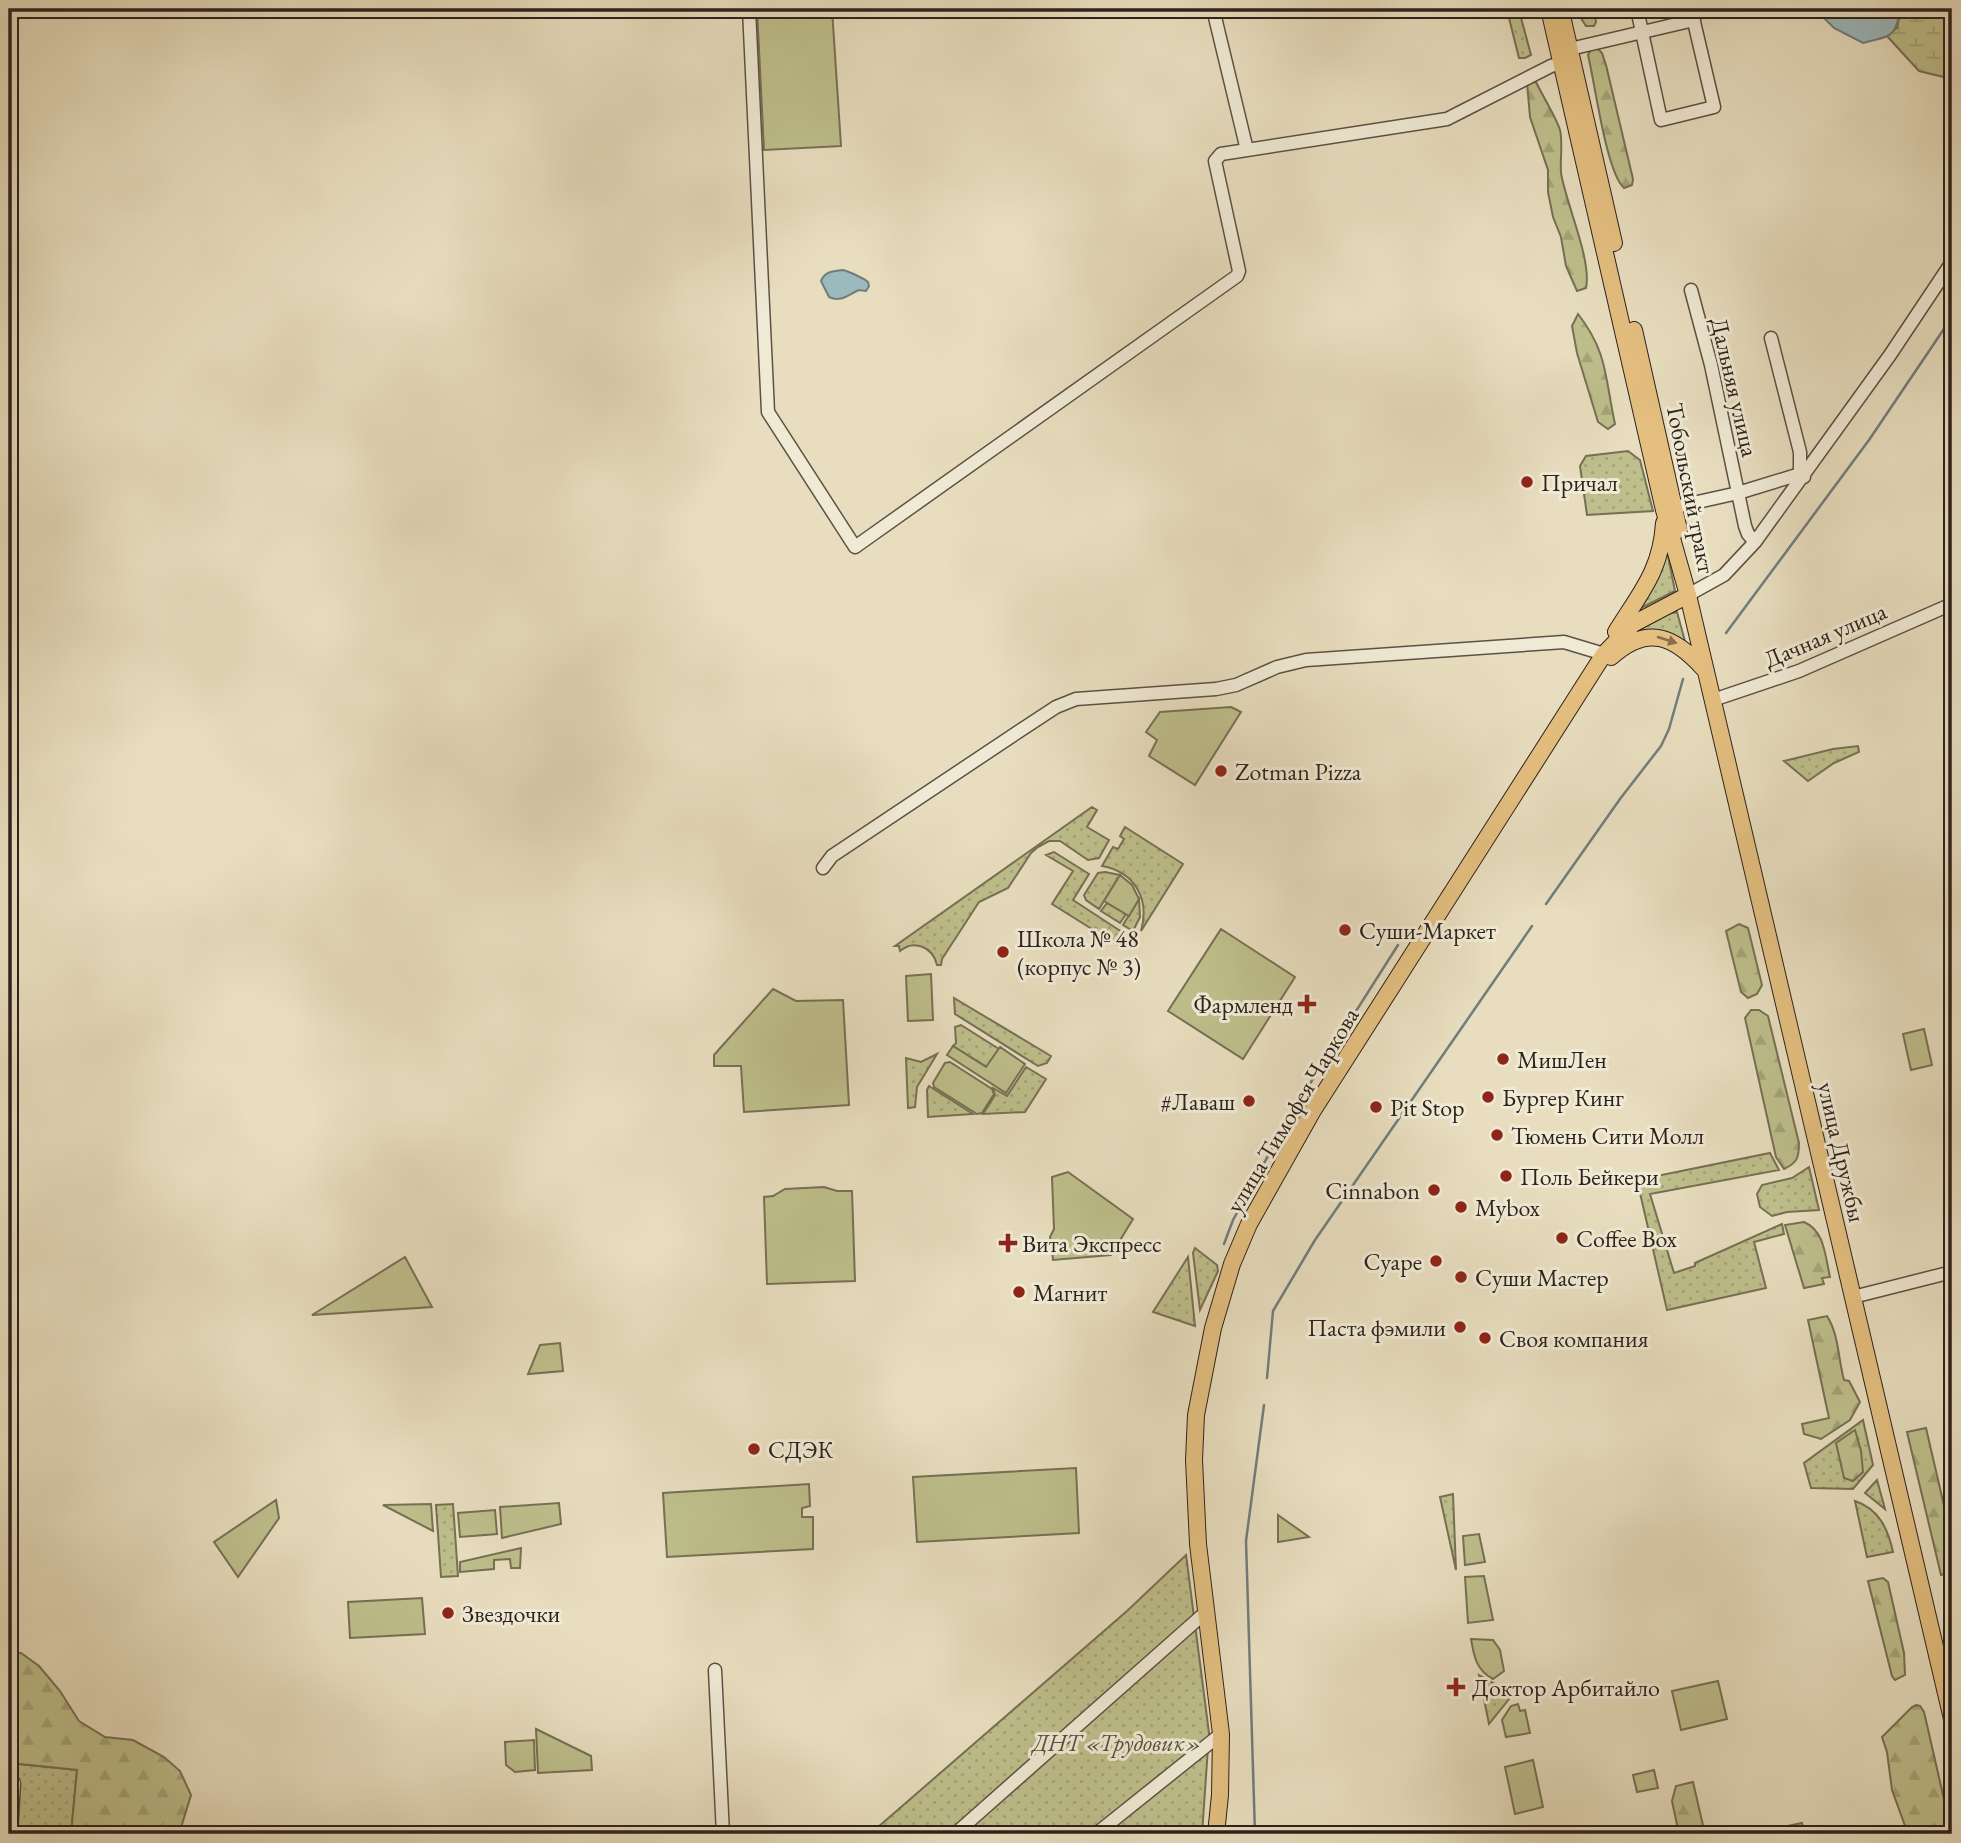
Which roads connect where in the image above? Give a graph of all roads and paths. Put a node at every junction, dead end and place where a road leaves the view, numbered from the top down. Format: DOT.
graph roads {
  1 [pos="748,9"];
  2 [pos="1213,9"];
  3 [pos="1549,9"];
  4 [pos="1560,9"];
  5 [pos="1637,9"];
  6 [pos="1692,14"];
  7 [pos="1642,33"];
  8 [pos="1566,56"];
  9 [pos="1247,150"];
  10 [pos="1952,262"];
  11 [pos="1691,290"];
  12 [pos="1771,338"];
  13 [pos="1802,476"];
  14 [pos="1738,493"];
  15 [pos="1670,509"];
  16 [pos="1755,542"];
  17 [pos="1688,594"];
  18 [pos="1952,604"];
  19 [pos="1604,654"];
  20 [pos="1706,671"];
  21 [pos="1590,679"];
  22 [pos="1713,699"];
  23 [pos="823,868"];
  24 [pos="1952,1272"];
  25 [pos="1853,1297"];
  26 [pos="1206,1612"];
  27 [pos="715,1670"];
  28 [pos="1952,1719"];
  29 [pos="1221,1734"];
  30 [pos="14,1783"];
  31 [pos="970,1828"];
  32 [pos="11,1834"];
  33 [pos="723,1834"];
  34 [pos="955,1834"];
  35 [pos="1096,1834"];
  36 [pos="1216,1834"];
  1 -- 9 [label="street"];
  2 -- 9 [label="street"];
  3 -- 8 [label="main road, Тобольский тракт"];
  4 -- 8 [label="main road, Тобольский тракт"];
  5 -- 7 [label="street"];
  6 -- 7 [label="street"];
  6 -- 7 [label="street"];
  7 -- 8 [label="street"];
  8 -- 9 [label="street"];
  8 -- 15 [label="main road, Тобольский тракт"];
  10 -- 13 [label="street"];
  11 -- 14 [label="street, Дальняя улица"];
  12 -- 13 [label="street, Дальняя улица"];
  13 -- 14 [label="street, Дальняя улица"];
  13 -- 16 [label="street"];
  14 -- 15 [label="street, Дальняя улица"];
  14 -- 16 [label="street, Дальняя улица"];
  15 -- 17 [label="main road, Тобольский тракт"];
  15 -- 19 [label="main road"];
  16 -- 17 [label="street"];
  17 -- 19 [label="main road, улица Тимофея Чаркова"];
  17 -- 20 [label="main road, улица Дружбы"];
  18 -- 22 [label="street, Дачная улица"];
  19 -- 21 [label="main road, улица Тимофея Чаркова"];
  19 -- 23 [label="street"];
  21 -- 20 [label="main road, one-way"];
  20 -- 22 [label="main road, улица Дружбы"];
  21 -- 26 [label="main road, улица Тимофея Чаркова"];
  22 -- 25 [label="main road, улица Дружбы"];
  24 -- 25 [label="street"];
  25 -- 28 [label="main road, улица Дружбы"];
  26 -- 29 [label="main road, улица Тимофея Чаркова"];
  26 -- 31 [label="street"];
  27 -- 33 [label="street"];
  29 -- 35 [label="street"];
  29 -- 36 [label="main road, улица Тимофея Чаркова"];
  30 -- 32 [label="street"];
  31 -- 34 [label="street"];
}
